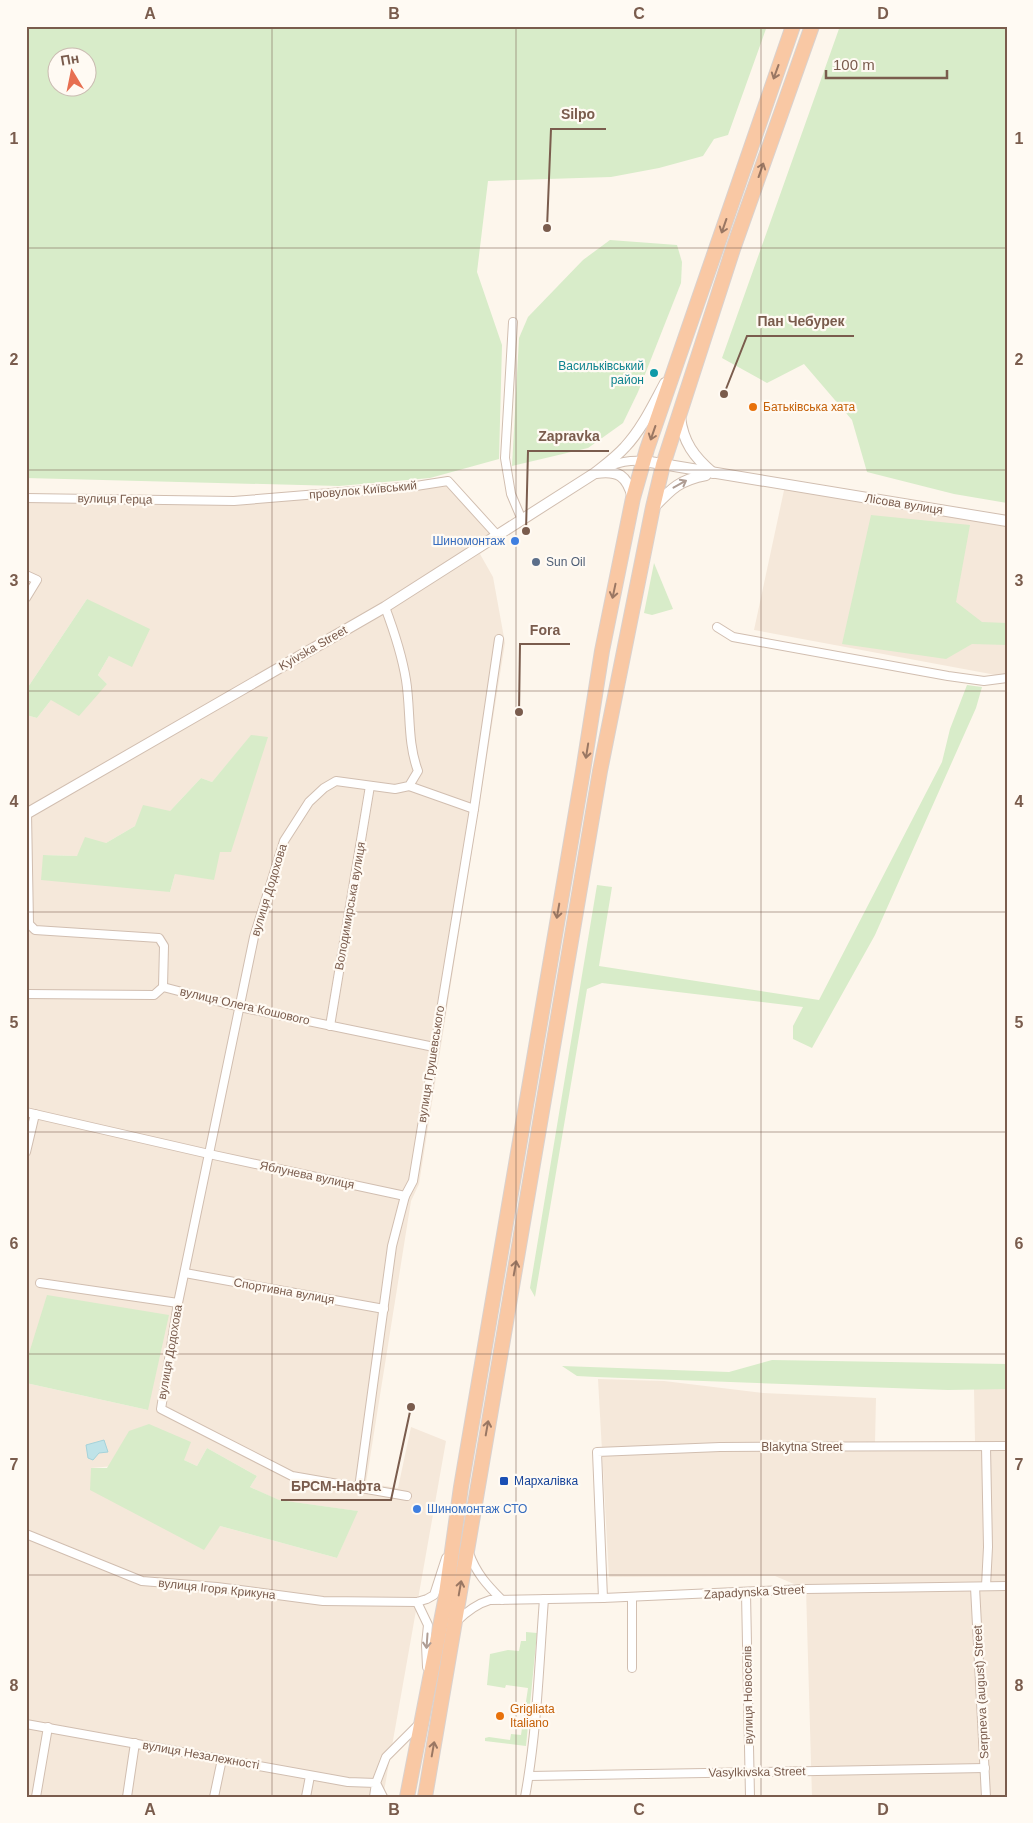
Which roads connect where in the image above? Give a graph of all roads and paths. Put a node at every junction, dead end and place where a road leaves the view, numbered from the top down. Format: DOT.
graph roads {
  1 [pos="793,26"];
  2 [pos="812,26"];
  3 [pos="513,322"];
  4 [pos="678,359"];
  5 [pos="680,417"];
  6 [pos="644,461"];
  7 [pos="664,465"];
  8 [pos="595,473"];
  9 [pos="714,474"];
  10 [pos="26,498"];
  11 [pos="633,498"];
  12 [pos="204,500"];
  13 [pos="653,508"];
  14 [pos="522,520"];
  15 [pos="1007,521"];
  16 [pos="498,536"];
  17 [pos="26,575"];
  18 [pos="26,598"];
  19 [pos="384,607"];
  20 [pos="717,627"];
  21 [pos="499,639"];
  22 [pos="1007,678"];
  23 [pos="370,786"];
  24 [pos="409,786"];
  25 [pos="474,809"];
  26 [pos="27,814"];
  27 [pos="164,986"];
  28 [pos="26,994"];
  29 [pos="240,1007"];
  30 [pos="330,1026"];
  31 [pos="434,1047"];
  32 [pos="26,1112"];
  33 [pos="35,1114"];
  34 [pos="26,1152"];
  35 [pos="209,1154"];
  36 [pos="405,1196"];
  37 [pos="185,1273"];
  38 [pos="40,1283"];
  39 [pos="178,1303"];
  40 [pos="384,1310"];
  41 [pos="986,1446"];
  42 [pos="1007,1446"];
  43 [pos="359,1488"];
  44 [pos="407,1496"];
  45 [pos="26,1534"];
  46 [pos="453,1541"];
  47 [pos="467,1547"];
  48 [pos="986,1586"];
  49 [pos="1007,1586"];
  50 [pos="975,1587"];
  51 [pos="746,1593"];
  52 [pos="632,1597"];
  53 [pos="603,1598"];
  54 [pos="544,1599"];
  55 [pos="502,1600"];
  56 [pos="417,1602"];
  57 [pos="454,1624"];
  58 [pos="632,1668"];
  59 [pos="428,1683"];
  60 [pos="420,1723"];
  61 [pos="26,1724"];
  62 [pos="48,1727"];
  63 [pos="135,1743"];
  64 [pos="222,1759"];
  65 [pos="985,1768"];
  66 [pos="750,1772"];
  67 [pos="310,1776"];
  68 [pos="529,1776"];
  69 [pos="376,1784"];
  70 [pos="36,1797"];
  71 [pos="127,1797"];
  72 [pos="214,1797"];
  73 [pos="306,1797"];
  74 [pos="374,1797"];
  75 [pos="383,1797"];
  76 [pos="406,1797"];
  77 [pos="425,1797"];
  78 [pos="525,1797"];
  79 [pos="750,1797"];
  80 [pos="986,1797"];
  1 -- 4 [label="highway, one-way"];
  5 -- 2 [label="highway, one-way"];
  3 -- 14 [label="street"];
  4 -- 6 [label="highway, one-way"];
  4 -- 8 [label="street, Kyivska Street"];
  5 -- 7 [label="highway"];
  5 -- 9 [label="street"];
  6 -- 7 [label="street, Лісова вулиця"];
  6 -- 8 [label="street"];
  6 -- 11 [label="highway"];
  7 -- 9 [label="street, Лісова вулиця"];
  7 -- 13 [label="highway"];
  8 -- 11 [label="street"];
  8 -- 14 [label="street, Kyivska Street"];
  13 -- 9 [label="street, one-way"];
  9 -- 15 [label="street, Лісова вулиця"];
  10 -- 12 [label="street, вулиця Герца"];
  11 -- 46 [label="highway, one-way"];
  12 -- 16 [label="street, провулок Київський"];
  47 -- 13 [label="highway, one-way"];
  14 -- 16 [label="street, Kyivska Street"];
  16 -- 19 [label="street, Kyivska Street"];
  17 -- 18 [label="street"];
  19 -- 24 [label="street"];
  19 -- 26 [label="street, Kyivska Street"];
  20 -- 22 [label="street"];
  21 -- 25 [label="street, вулиця Грушевського"];
  23 -- 24 [label="street, вулиця Додохова"];
  23 -- 29 [label="street, вулиця Додохова"];
  23 -- 30 [label="street, Володимирська вулиця"];
  24 -- 25 [label="street"];
  25 -- 31 [label="street, вулиця Грушевського"];
  26 -- 27 [label="street"];
  27 -- 28 [label="street, вулиця Олега Кошового"];
  27 -- 29 [label="street, вулиця Олега Кошового"];
  29 -- 30 [label="street, вулиця Олега Кошового"];
  29 -- 35 [label="street, вулиця Додохова"];
  30 -- 31 [label="street, вулиця Олега Кошового"];
  31 -- 36 [label="street, вулиця Грушевського"];
  32 -- 33 [label="street"];
  33 -- 34 [label="street"];
  33 -- 35 [label="street"];
  35 -- 36 [label="street, Яблунева вулиця"];
  35 -- 37 [label="street, вулиця Додохова"];
  36 -- 40 [label="street, вулиця Грушевського"];
  37 -- 39 [label="street, вулиця Додохова"];
  37 -- 40 [label="street, Спортивна вулиця"];
  38 -- 39 [label="street"];
  39 -- 43 [label="street, вулиця Додохова"];
  40 -- 43 [label="street, вулиця Грушевського"];
  41 -- 42 [label="street, Blakytna Street"];
  41 -- 48 [label="street"];
  41 -- 53 [label="street, Blakytna Street"];
  43 -- 44 [label="street, вулиця Додохова"];
  45 -- 56 [label="street, вулиця Ігоря Крикуна"];
  46 -- 56 [label="street"];
  46 -- 59 [label="highway"];
  47 -- 55 [label="street"];
  57 -- 47 [label="highway, one-way"];
  48 -- 49 [label="street, Zapadynska Street"];
  48 -- 50 [label="street, Zapadynska Street"];
  50 -- 51 [label="street, Zapadynska Street"];
  50 -- 65 [label="street, Serpneva (august) Street"];
  51 -- 52 [label="street, Zapadynska Street"];
  51 -- 66 [label="street, вулиця Новоселів"];
  52 -- 53 [label="street, Zapadynska Street"];
  52 -- 58 [label="street"];
  53 -- 54 [label="street, Zapadynska Street"];
  54 -- 55 [label="street, Zapadynska Street"];
  54 -- 68 [label="street"];
  55 -- 57 [label="street, Zapadynska Street"];
  56 -- 59 [label="street, one-way"];
  77 -- 57 [label="highway, one-way"];
  59 -- 60 [label="highway"];
  60 -- 69 [label="street"];
  60 -- 76 [label="highway"];
  61 -- 62 [label="street, вулиця Незалежності"];
  62 -- 63 [label="street, вулиця Незалежності"];
  62 -- 70 [label="street"];
  63 -- 64 [label="street, вулиця Незалежності"];
  63 -- 71 [label="street"];
  64 -- 67 [label="street, вулиця Незалежності"];
  64 -- 72 [label="street"];
  65 -- 66 [label="street, Vasylkivska Street"];
  65 -- 80 [label="street, Serpneva (august) Street"];
  66 -- 68 [label="street, Vasylkivska Street"];
  66 -- 79 [label="street, вулиця Новоселів"];
  67 -- 69 [label="street, вулиця Незалежності"];
  67 -- 73 [label="street"];
  68 -- 78 [label="street"];
  69 -- 74 [label="street"];
  69 -- 75 [label="street"];
}
